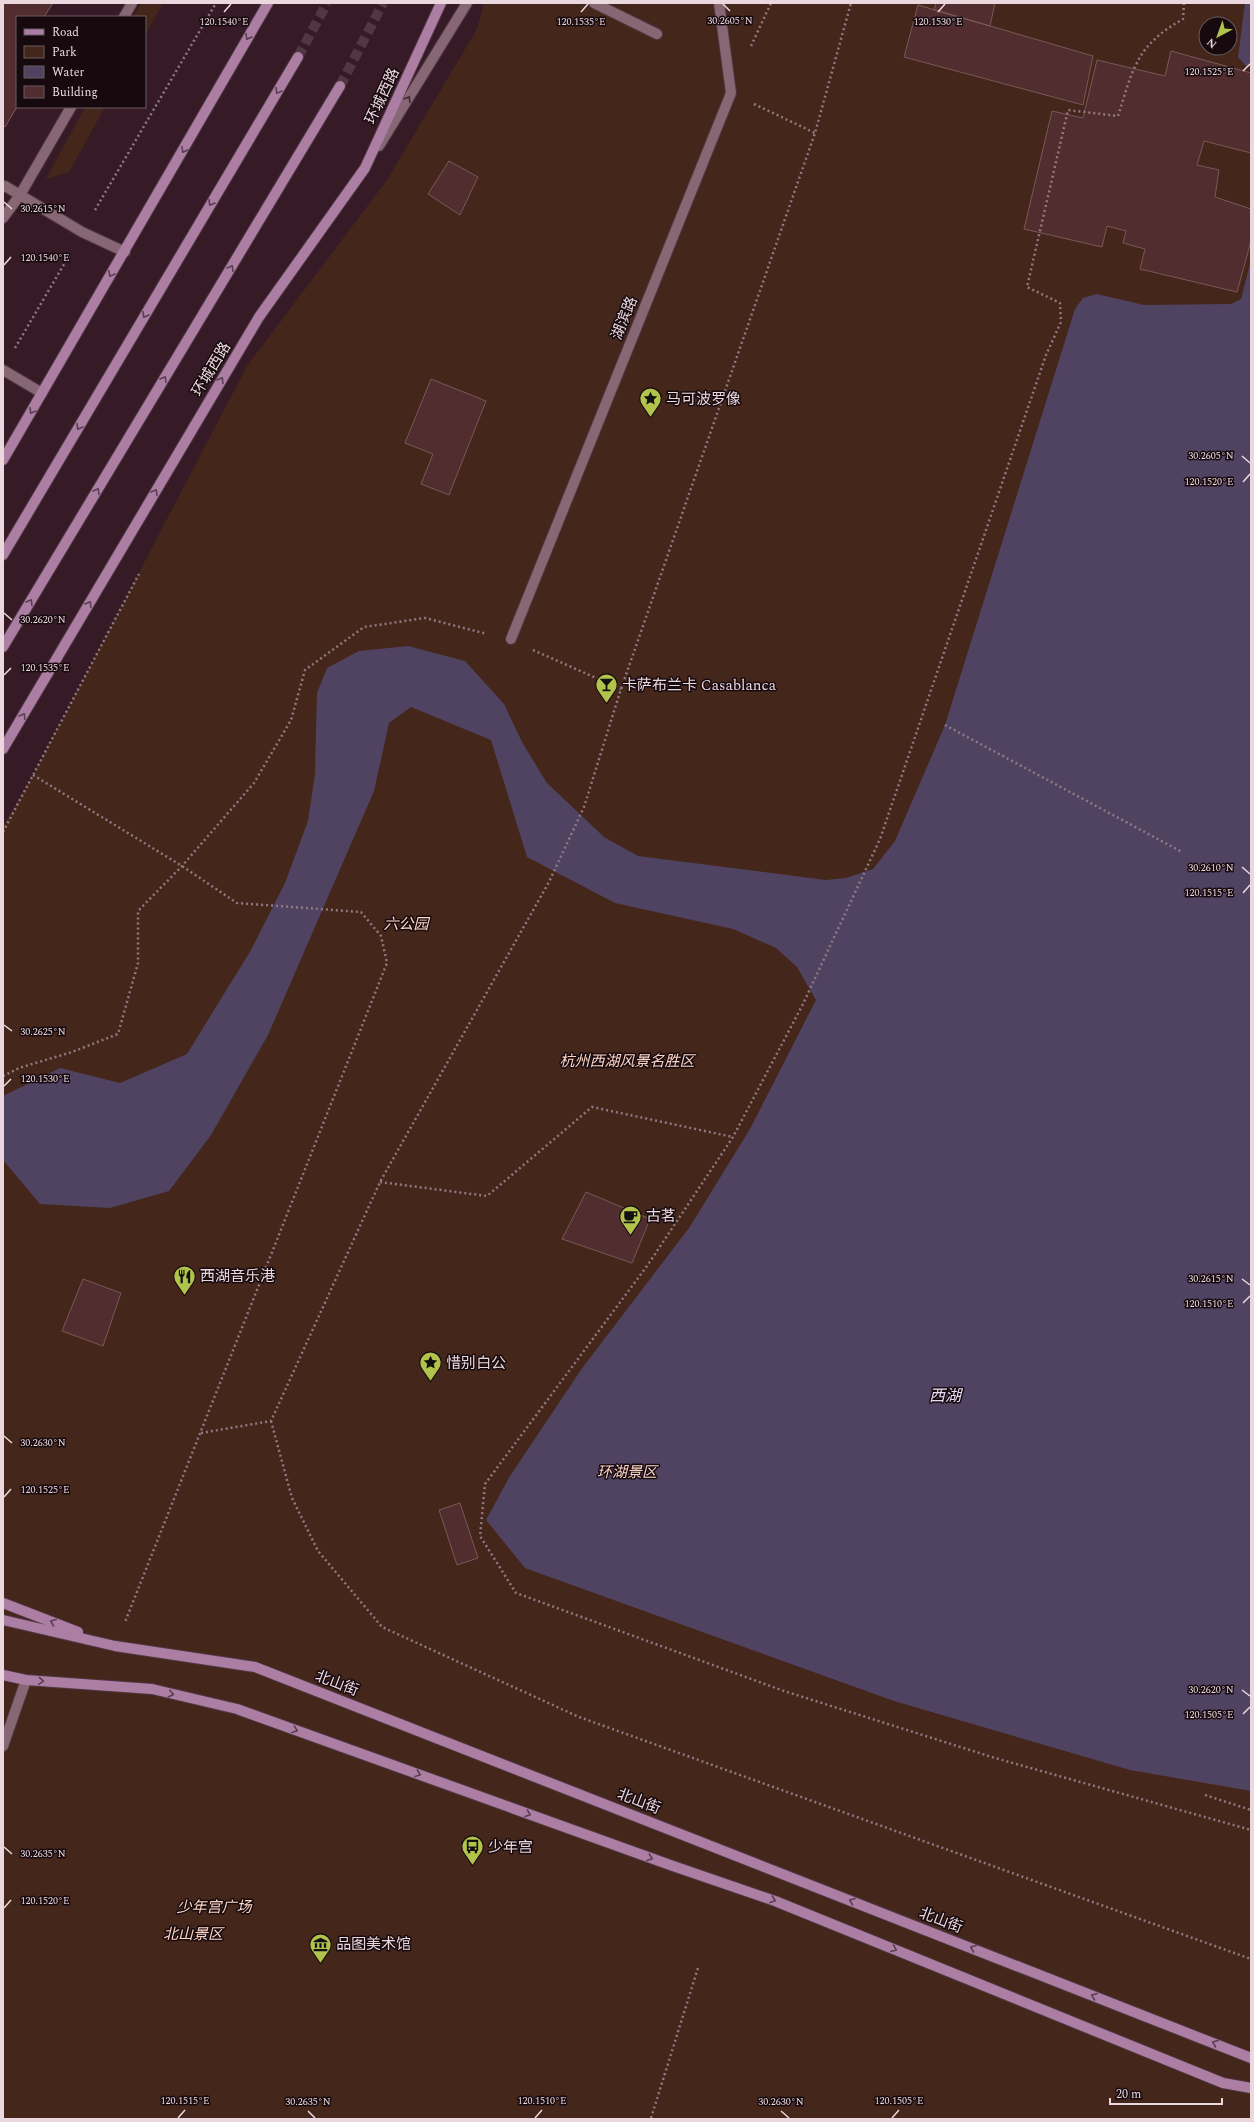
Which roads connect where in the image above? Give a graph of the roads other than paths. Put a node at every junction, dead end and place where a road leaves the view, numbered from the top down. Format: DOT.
graph roads {
  1 [pos="132,3"];
  2 [pos="268,3"];
  3 [pos="441,3"];
  4 [pos="468,3"];
  5 [pos="594,3"];
  6 [pos="719,3"];
  7 [pos="125,16"];
  8 [pos="657,34"];
  9 [pos="298,58"];
  10 [pos="340,86"];
  11 [pos="70,108"];
  12 [pos="365,168"];
  13 [pos="3,187"];
  14 [pos="20,194"];
  15 [pos="3,218"];
  16 [pos="125,252"];
  17 [pos="3,370"];
  18 [pos="42,393"];
  19 [pos="3,460"];
  20 [pos="3,555"];
  21 [pos="511,639"];
  22 [pos="3,648"];
  23 [pos="3,749"];
  24 [pos="3,1603"];
  25 [pos="3,1620"];
  26 [pos="115,1646"];
  27 [pos="3,1675"];
  28 [pos="26,1680"];
  29 [pos="3,1746"];
  30 [pos="1251,2058"];
  31 [pos="1251,2088"];
  1 -- 7 [label="street"];
  2 -- 16 [label="main road, one-way"];
  3 -- 12 [label="main road, 环城西路"];
  12 -- 4 [label="street, one-way"];
  5 -- 8 [label="street"];
  6 -- 21 [label="street, 湖滨路"];
  9 -- 20 [label="main road, one-way"];
  22 -- 10 [label="main road, one-way"];
  11 -- 14 [label="street"];
  23 -- 12 [label="main road, 环城西路, one-way"];
  13 -- 14 [label="street"];
  14 -- 15 [label="street"];
  14 -- 16 [label="street"];
  16 -- 18 [label="main road, one-way"];
  17 -- 18 [label="street"];
  18 -- 19 [label="main road, one-way"];
  26 -- 24 [label="main road, one-way"];
  25 -- 26 [label="main road, 北山街"];
  30 -- 26 [label="main road, 北山街, one-way"];
  27 -- 28 [label="main road"];
  28 -- 29 [label="street"];
  28 -- 31 [label="main road, one-way"];
}
